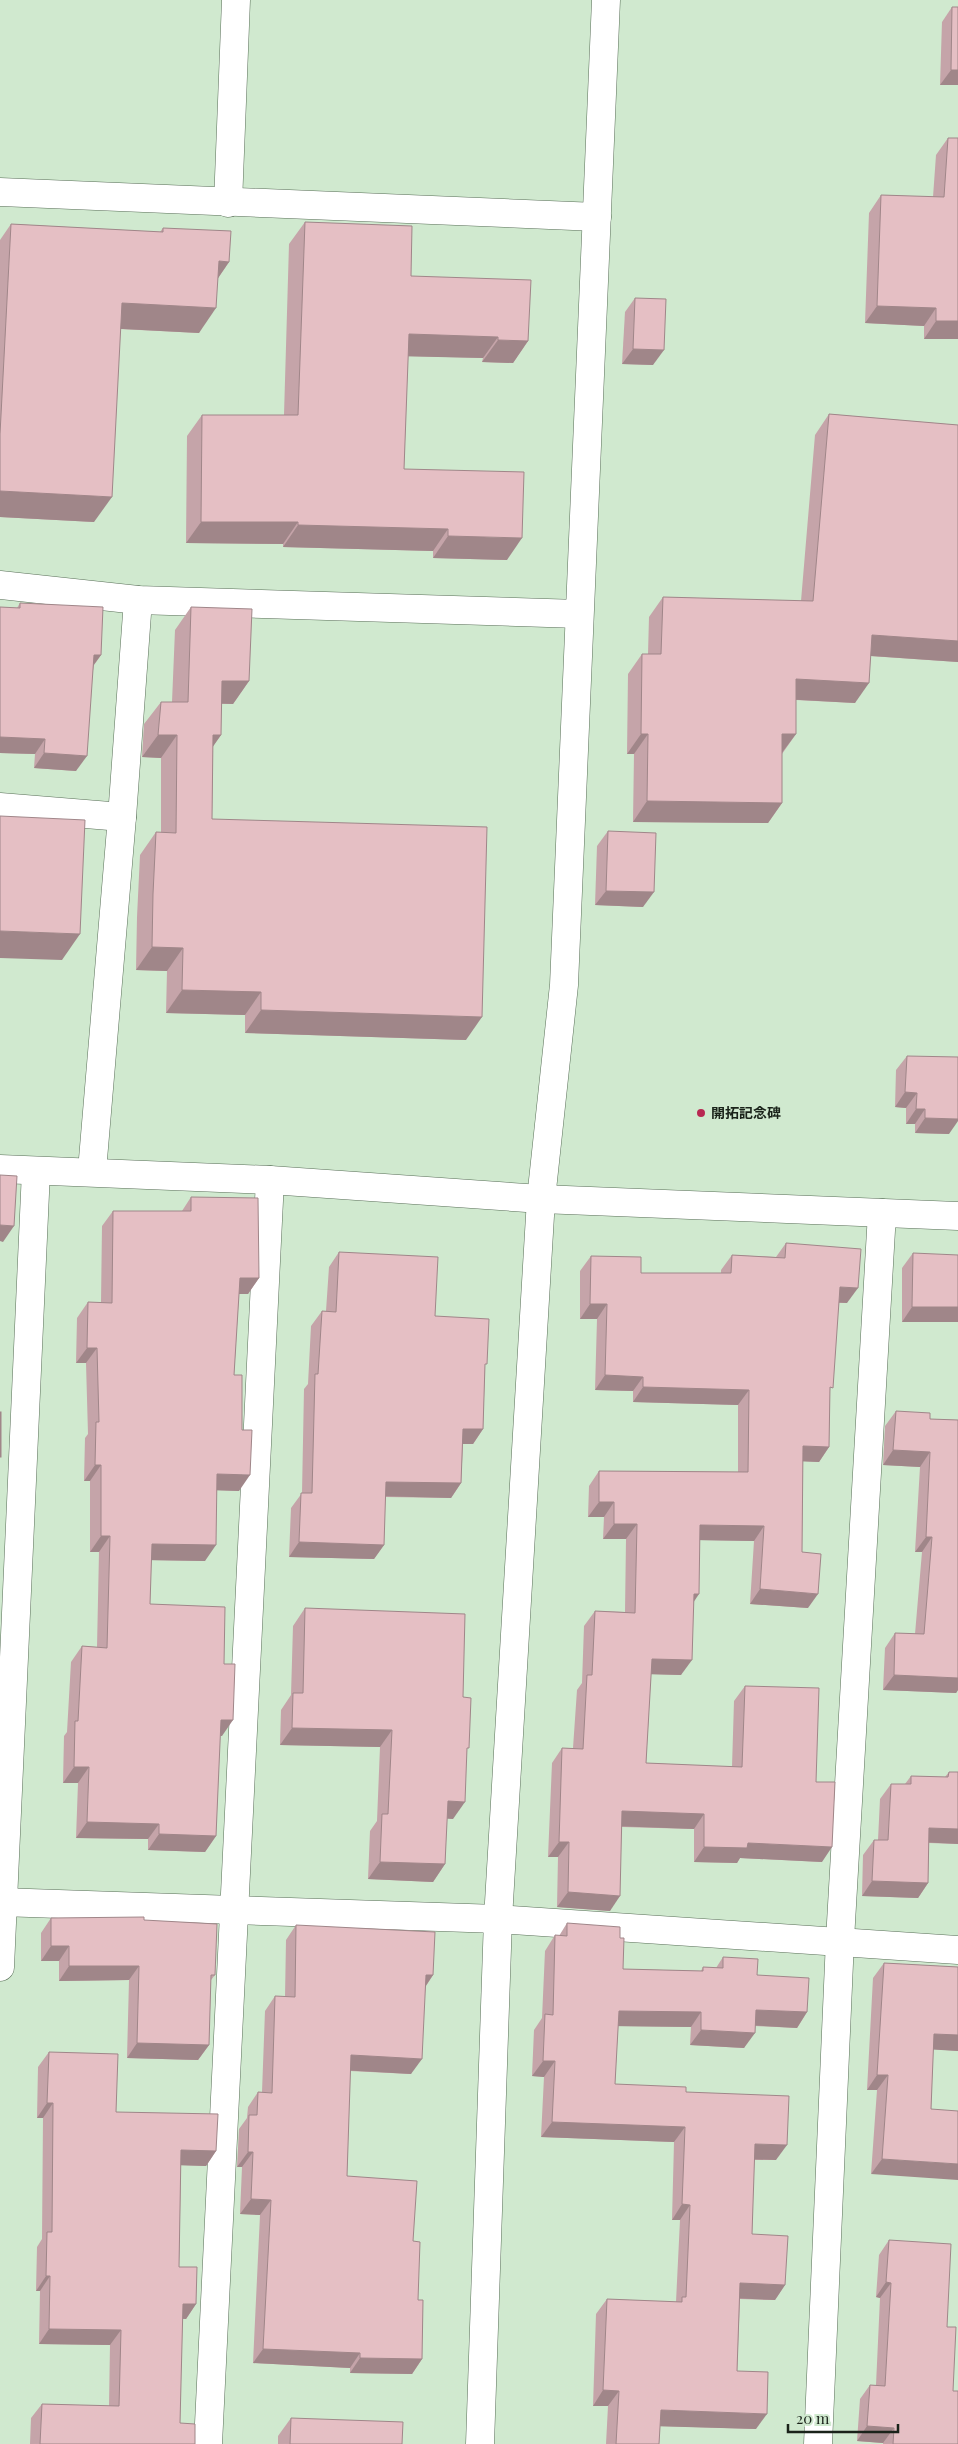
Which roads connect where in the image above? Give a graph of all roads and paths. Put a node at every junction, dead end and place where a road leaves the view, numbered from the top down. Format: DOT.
graph roads {
  1 [pos="236,0"];
  2 [pos="606,0"];
  3 [pos="0,192"];
  4 [pos="228,203"];
  5 [pos="597,217"];
  6 [pos="0,585"];
  7 [pos="138,600"];
  8 [pos="579,614"];
  9 [pos="0,807"];
  10 [pos="122,817"];
  11 [pos="0,1169"];
  12 [pos="36,1171"];
  13 [pos="92,1171"];
  14 [pos="270,1180"];
  15 [pos="541,1199"];
  16 [pos="882,1213"];
  17 [pos="958,1216"];
  18 [pos="1,1902"];
  19 [pos="235,1910"];
  20 [pos="498,1919"];
  21 [pos="840,1940"];
  22 [pos="958,1950"];
  23 [pos="0,1967"];
  24 [pos="208,2444"];
  25 [pos="480,2444"];
  26 [pos="818,2444"];
  1 -- 4 [label="street"];
  2 -- 5 [label="street"];
  3 -- 4 [label="street"];
  4 -- 5 [label="street"];
  5 -- 8 [label="street"];
  6 -- 7 [label="street"];
  7 -- 8 [label="street"];
  7 -- 10 [label="street"];
  8 -- 15 [label="street"];
  9 -- 10 [label="street"];
  10 -- 13 [label="street"];
  11 -- 12 [label="street"];
  12 -- 13 [label="street"];
  12 -- 18 [label="street"];
  13 -- 14 [label="street"];
  14 -- 15 [label="street"];
  14 -- 19 [label="street"];
  15 -- 16 [label="street"];
  15 -- 20 [label="street"];
  16 -- 17 [label="street"];
  16 -- 21 [label="street"];
  18 -- 19 [label="street"];
  18 -- 23 [label="street"];
  19 -- 20 [label="street"];
  19 -- 24 [label="street"];
  20 -- 21 [label="street"];
  20 -- 25 [label="street"];
  21 -- 22 [label="street"];
  21 -- 26 [label="street"];
}
